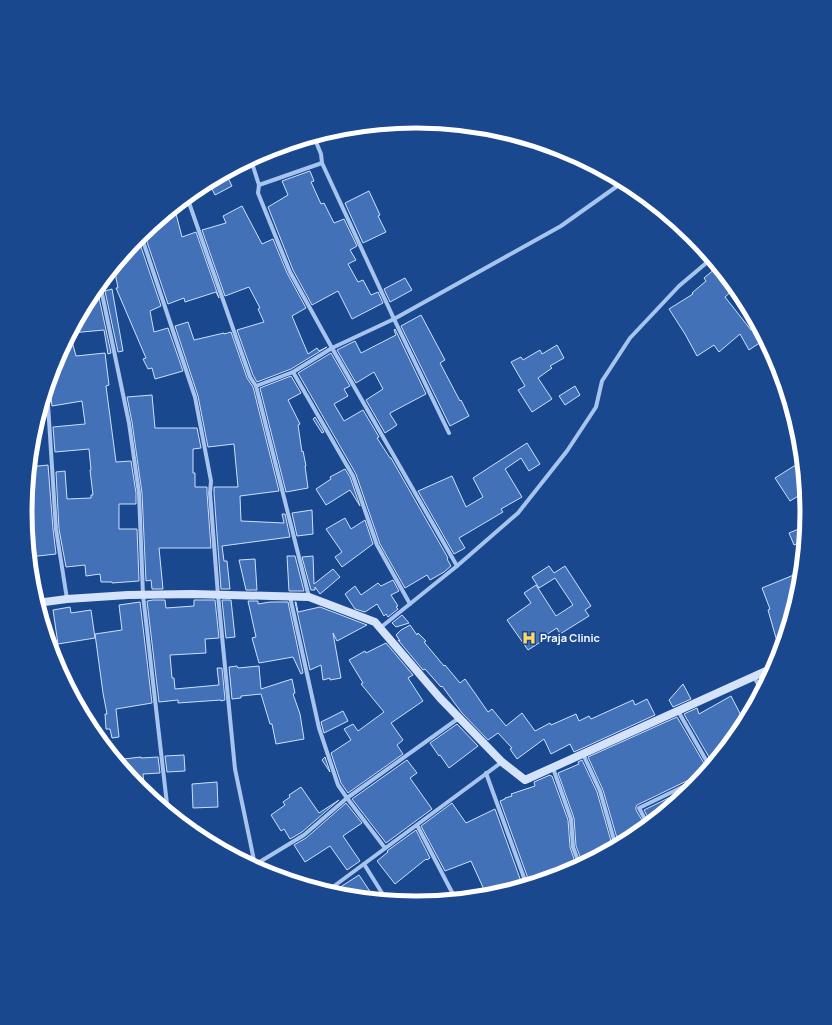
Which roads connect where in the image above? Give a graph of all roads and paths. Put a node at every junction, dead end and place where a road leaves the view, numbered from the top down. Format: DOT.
graph roads {
  1 [pos="316,142"];
  2 [pos="322,163"];
  3 [pos="253,165"];
  4 [pos="259,186"];
  5 [pos="618,186"];
  6 [pos="189,203"];
  7 [pos="143,242"];
  8 [pos="707,262"];
  9 [pos="102,292"];
  10 [pos="394,319"];
  11 [pos="332,348"];
  12 [pos="293,372"];
  13 [pos="256,386"];
  14 [pos="48,403"];
  15 [pos="449,433"];
  16 [pos="457,566"];
  17 [pos="143,595"];
  18 [pos="218,595"];
  19 [pos="290,597"];
  20 [pos="308,598"];
  21 [pos="67,599"];
  22 [pos="43,603"];
  23 [pos="410,604"];
  24 [pos="380,628"];
  25 [pos="765,671"];
  26 [pos="754,677"];
  27 [pos="759,685"];
  28 [pos="678,711"];
  29 [pos="459,718"];
  30 [pos="582,754"];
  31 [pos="502,762"];
  32 [pos="707,763"];
  33 [pos="553,768"];
  34 [pos="486,773"];
  35 [pos="688,784"];
  36 [pos="347,798"];
  37 [pos="167,804"];
  38 [pos="645,820"];
  39 [pos="417,825"];
  40 [pos="614,841"];
  41 [pos="385,848"];
  42 [pos="253,860"];
  43 [pos="578,860"];
  44 [pos="259,863"];
  45 [pos="364,864"];
  46 [pos="525,880"];
  47 [pos="333,887"];
  48 [pos="383,895"];
  49 [pos="453,895"];
  1 -- 2 [label="street"];
  2 -- 4 [label="street"];
  2 -- 10 [label="street"];
  3 -- 4 [label="street"];
  4 -- 11 [label="street"];
  5 -- 10 [label="street"];
  6 -- 13 [label="street"];
  7 -- 18 [label="street"];
  8 -- 16 [label="street"];
  9 -- 17 [label="street"];
  10 -- 11 [label="street"];
  10 -- 15 [label="street"];
  11 -- 12 [label="street"];
  11 -- 16 [label="street"];
  12 -- 13 [label="street"];
  12 -- 23 [label="street"];
  13 -- 20 [label="street"];
  14 -- 21 [label="street"];
  16 -- 23 [label="street"];
  17 -- 18 [label="street"];
  17 -- 21 [label="street"];
  17 -- 37 [label="street"];
  18 -- 19 [label="street"];
  18 -- 42 [label="street"];
  19 -- 20 [label="street"];
  19 -- 36 [label="street"];
  20 -- 24 [label="street"];
  21 -- 22 [label="street"];
  23 -- 24 [label="street"];
  24 -- 29 [label="street"];
  25 -- 26 [label="street"];
  26 -- 27 [label="street"];
  26 -- 28 [label="street"];
  28 -- 30 [label="street"];
  28 -- 32 [label="street"];
  29 -- 31 [label="street"];
  29 -- 36 [label="street"];
  30 -- 33 [label="street"];
  30 -- 40 [label="street"];
  31 -- 33 [label="street"];
  31 -- 34 [label="street"];
  33 -- 43 [label="street"];
  34 -- 39 [label="street"];
  34 -- 46 [label="street"];
  35 -- 38 [label="street"];
  36 -- 41 [label="street"];
  36 -- 44 [label="street"];
  39 -- 41 [label="street"];
  39 -- 49 [label="street"];
  41 -- 45 [label="street"];
  45 -- 47 [label="street"];
  45 -- 48 [label="street"];
}
